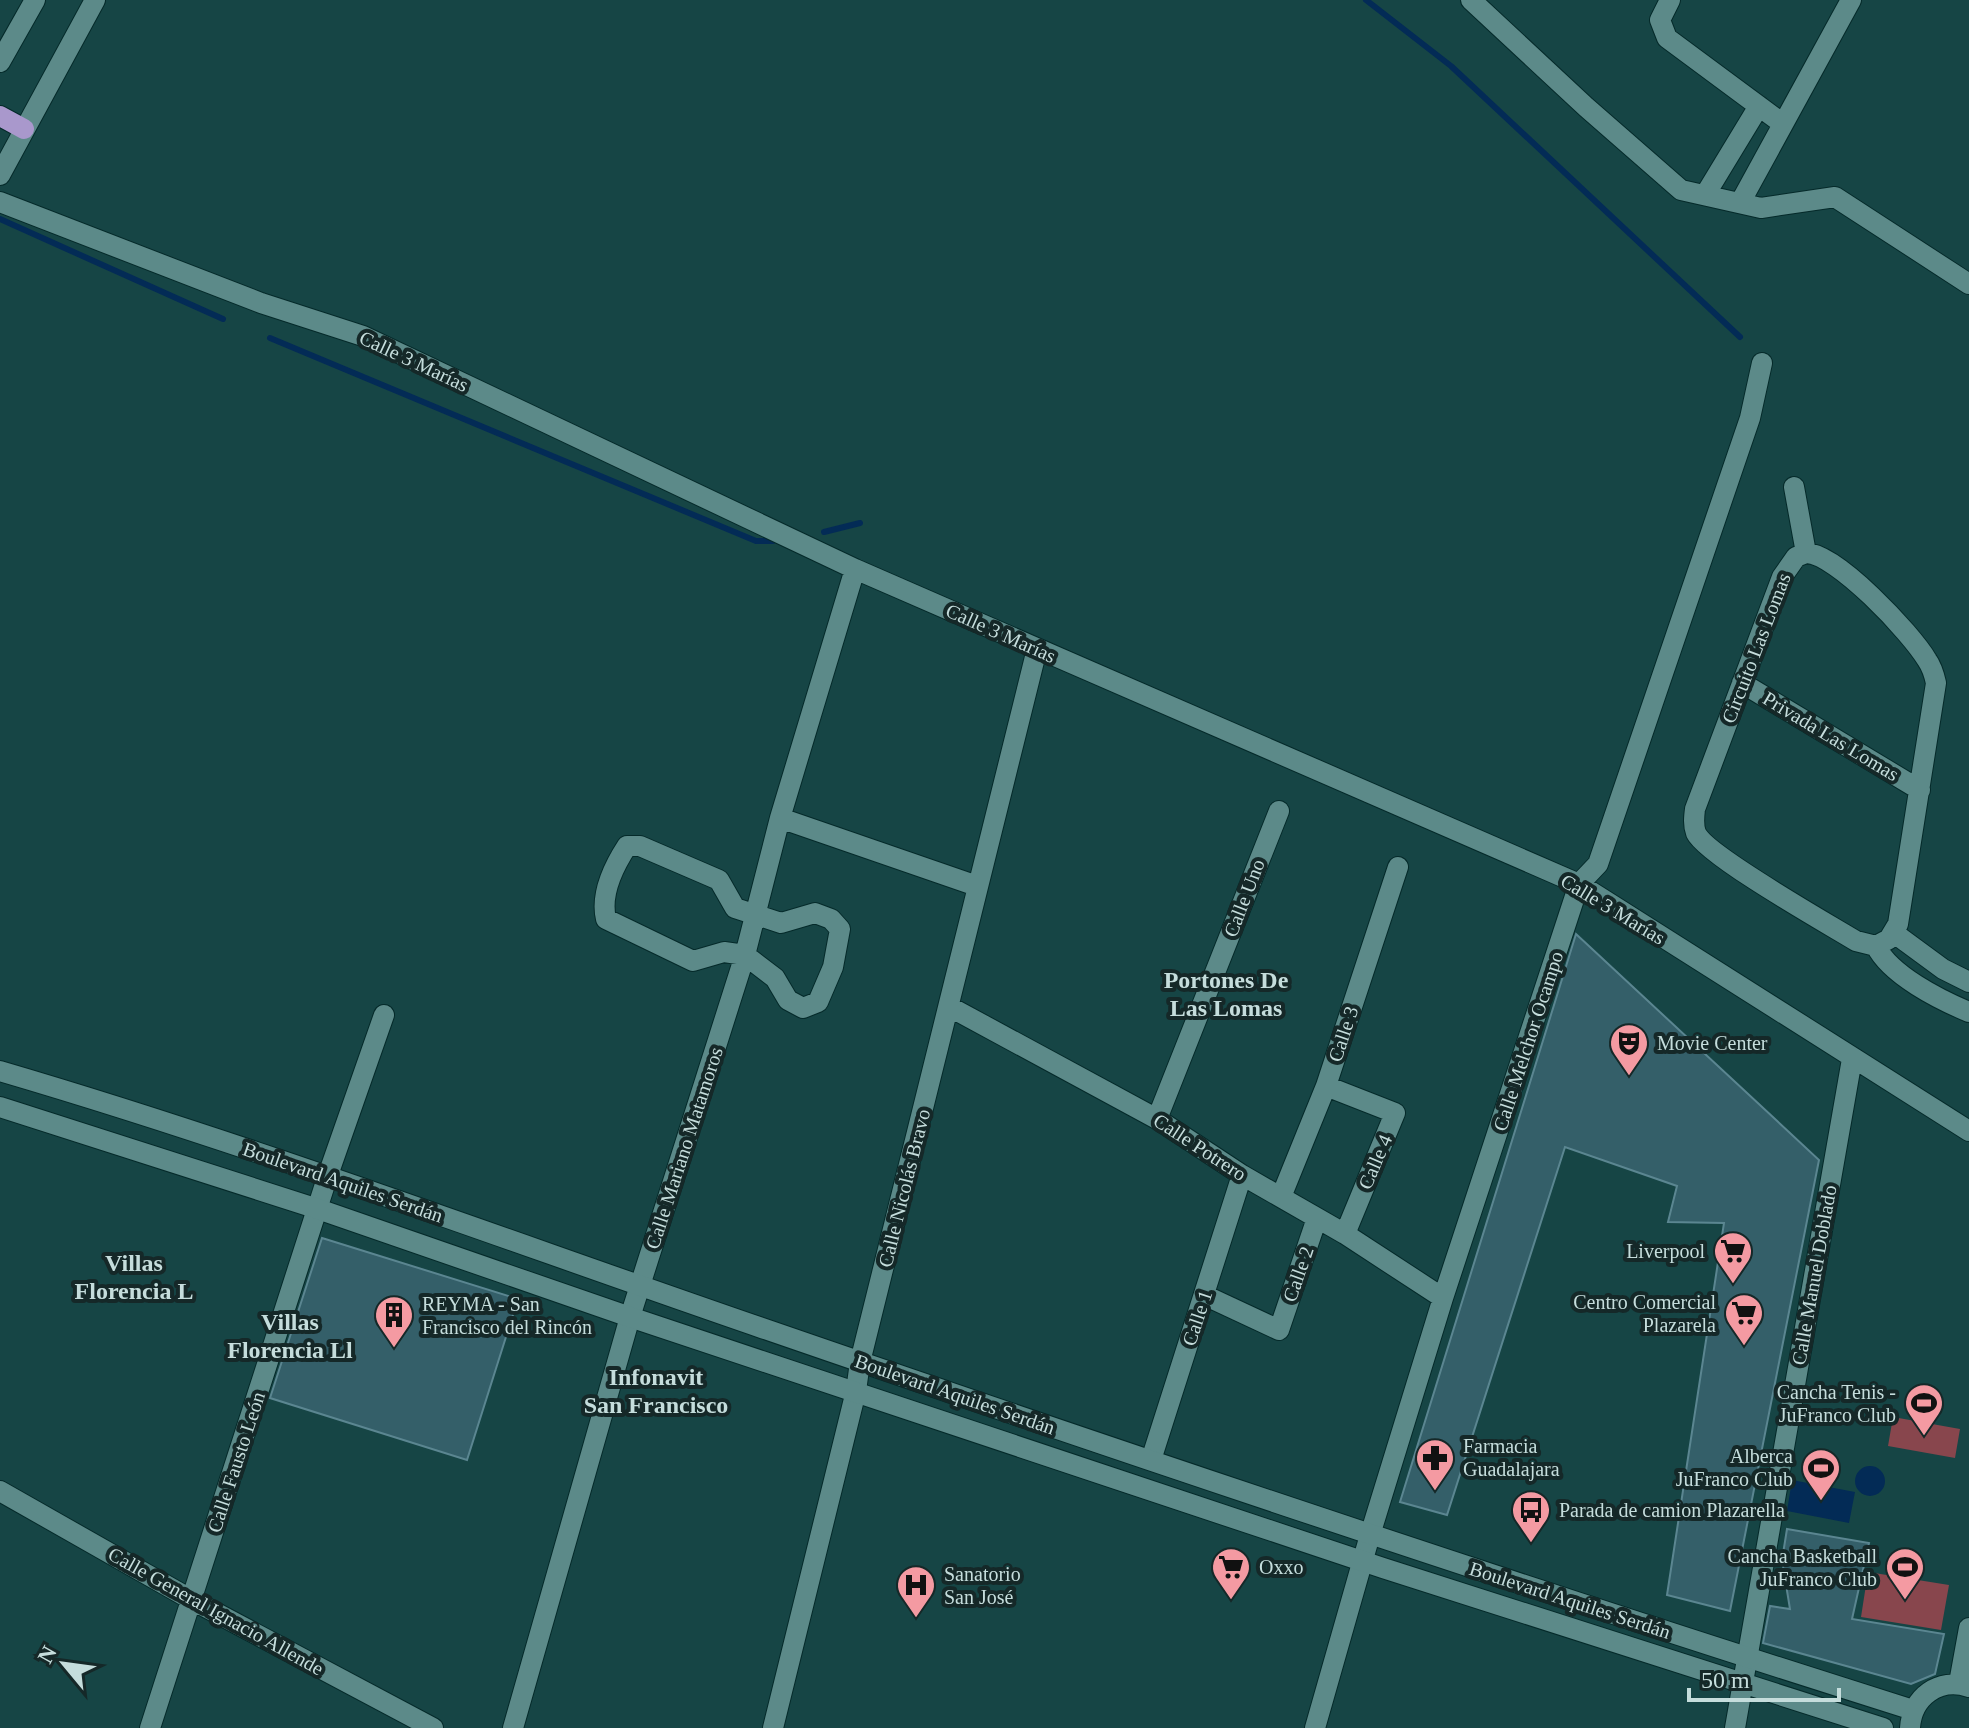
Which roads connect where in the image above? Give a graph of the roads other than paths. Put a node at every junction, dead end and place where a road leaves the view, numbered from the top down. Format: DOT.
graph roads {
  1 [pos="35,0"];
  2 [pos="95,0"];
  3 [pos="1670,0"];
  4 [pos="1851,0"];
  5 [pos="1481,4"];
  6 [pos="0,62"];
  7 [pos="1759,106"];
  8 [pos="0,116"];
  9 [pos="1783,124"];
  10 [pos="24,129"];
  11 [pos="0,175"];
  12 [pos="1705,195"];
  13 [pos="0,202"];
  14 [pos="1740,203"];
  15 [pos="1969,284"];
  16 [pos="1762,363"];
  17 [pos="1794,487"];
  18 [pos="1806,553"];
  19 [pos="855,569"];
  20 [pos="1037,649"];
  21 [pos="1742,683"];
  22 [pos="1920,790"];
  23 [pos="1279,811"];
  24 [pos="780,818"];
  25 [pos="1398,867"];
  26 [pos="1579,884"];
  27 [pos="977,886"];
  28 [pos="755,916"];
  29 [pos="1894,933"];
  30 [pos="1876,946"];
  31 [pos="745,955"];
  32 [pos="1969,982"];
  33 [pos="950,1007"];
  34 [pos="1969,1012"];
  35 [pos="384,1015"];
  36 [pos="1852,1059"];
  37 [pos="0,1071"];
  38 [pos="1326,1086"];
  39 [pos="0,1107"];
  40 [pos="1157,1119"];
  41 [pos="1969,1131"];
  42 [pos="328,1175"];
  43 [pos="1242,1175"];
  44 [pos="1281,1197"];
  45 [pos="318,1209"];
  46 [pos="1317,1218"];
  47 [pos="1345,1234"];
  48 [pos="640,1286"];
  49 [pos="1204,1295"];
  50 [pos="1443,1298"];
  51 [pos="630,1317"];
  52 [pos="860,1362"];
  53 [pos="856,1391"];
  54 [pos="1151,1460"];
  55 [pos="0,1491"];
  56 [pos="1370,1535"];
  57 [pos="1365,1560"];
  58 [pos="192,1600"];
  59 [pos="1969,1628"];
  60 [pos="1746,1658"];
  61 [pos="1742,1681"];
  62 [pos="1964,1685"];
  63 [pos="1912,1719"];
  64 [pos="150,1728"];
  65 [pos="433,1728"];
  66 [pos="513,1728"];
  67 [pos="773,1728"];
  68 [pos="1315,1728"];
  69 [pos="1735,1728"];
  70 [pos="1883,1728"];
  1 -- 6 [label="street"];
  2 -- 10 [label="street"];
  3 -- 7 [label="street"];
  4 -- 9 [label="street"];
  5 -- 12 [label="street"];
  7 -- 9 [label="street"];
  7 -- 12 [label="street"];
  8 -- 10 [label="main road"];
  9 -- 14 [label="street"];
  10 -- 11 [label="street"];
  12 -- 14 [label="street"];
  13 -- 19 [label="street, Calle 3 Marías"];
  14 -- 15 [label="street"];
  16 -- 26 [label="street, Calle Melchor Ocampo"];
  17 -- 18 [label="street"];
  18 -- 21 [label="street, Circuito Las Lomas"];
  18 -- 22 [label="street, Circuito Las Lomas"];
  19 -- 20 [label="street, Calle 3 Marías"];
  19 -- 24 [label="street, Calle Mariano Matamoros"];
  20 -- 26 [label="street, Calle 3 Marías"];
  20 -- 27 [label="street, Calle Nicolás Bravo"];
  21 -- 22 [label="street, Privada Las Lomas"];
  21 -- 30 [label="street, Circuito Las Lomas"];
  22 -- 29 [label="street, Circuito Las Lomas"];
  23 -- 40 [label="street, Calle Uno"];
  24 -- 27 [label="street"];
  24 -- 28 [label="street, Calle Mariano Matamoros"];
  25 -- 38 [label="street, Calle 3"];
  26 -- 36 [label="street, Calle 3 Marías"];
  26 -- 50 [label="street, Calle Melchor Ocampo"];
  27 -- 33 [label="street, Calle Nicolás Bravo"];
  28 -- 31 [label="street, Calle Mariano Matamoros"];
  28 -- 31 [label="street"];
  28 -- 31 [label="street"];
  29 -- 30 [label="street"];
  29 -- 32 [label="street"];
  30 -- 34 [label="street, Circuito Las Lomas"];
  31 -- 48 [label="street, Calle Mariano Matamoros"];
  33 -- 40 [label="street, Calle Potrero"];
  33 -- 52 [label="street, Calle Nicolás Bravo"];
  35 -- 42 [label="street, Calle Fausto León"];
  36 -- 41 [label="street, Calle 3 Marías"];
  36 -- 60 [label="street, Calle Manuel Doblado"];
  37 -- 42 [label="street, Boulevard Aquiles Serdán"];
  38 -- 44 [label="street, Calle 3"];
  38 -- 47 [label="street, Calle 4"];
  39 -- 45 [label="street, Boulevard Aquiles Serdán"];
  40 -- 43 [label="street, Calle Potrero"];
  42 -- 45 [label="street, Calle Fausto León"];
  42 -- 48 [label="street, Boulevard Aquiles Serdán"];
  43 -- 44 [label="street, Calle Potrero"];
  43 -- 49 [label="street, Calle 1"];
  44 -- 46 [label="street, Calle Potrero"];
  45 -- 51 [label="street, Boulevard Aquiles Serdán"];
  45 -- 58 [label="street, Calle Fausto León"];
  46 -- 47 [label="street, Calle Potrero"];
  46 -- 49 [label="street, Calle 2"];
  47 -- 50 [label="street, Calle Potrero"];
  48 -- 51 [label="street, Calle Mariano Matamoros"];
  48 -- 52 [label="street, Boulevard Aquiles Serdán"];
  49 -- 54 [label="street, Calle 1"];
  50 -- 56 [label="street, Calle Melchor Ocampo"];
  51 -- 53 [label="street, Boulevard Aquiles Serdán"];
  51 -- 66 [label="street, Calle Mariano Matamoros"];
  52 -- 53 [label="street, Calle Nicolás Bravo"];
  52 -- 54 [label="street, Boulevard Aquiles Serdán"];
  53 -- 57 [label="street, Boulevard Aquiles Serdán"];
  53 -- 67 [label="street, Calle Nicolás Bravo"];
  54 -- 56 [label="street, Boulevard Aquiles Serdán"];
  55 -- 58 [label="street, Calle General Ignacio Allende"];
  56 -- 57 [label="street, Calle Melchor Ocampo"];
  56 -- 60 [label="street, Boulevard Aquiles Serdán"];
  57 -- 61 [label="street, Boulevard Aquiles Serdán"];
  57 -- 68 [label="street, Calle Melchor Ocampo"];
  58 -- 64 [label="street, Calle Fausto León"];
  58 -- 65 [label="street, Calle General Ignacio Allende"];
  59 -- 62 [label="street"];
  60 -- 61 [label="street, Calle Manuel Doblado"];
  60 -- 63 [label="street, Boulevard Aquiles Serdán"];
  61 -- 69 [label="street, Calle Manuel Doblado"];
  61 -- 70 [label="street, Boulevard Aquiles Serdán"];
  62 -- 63 [label="street, Boulevard Aquiles Serdán"];
}
